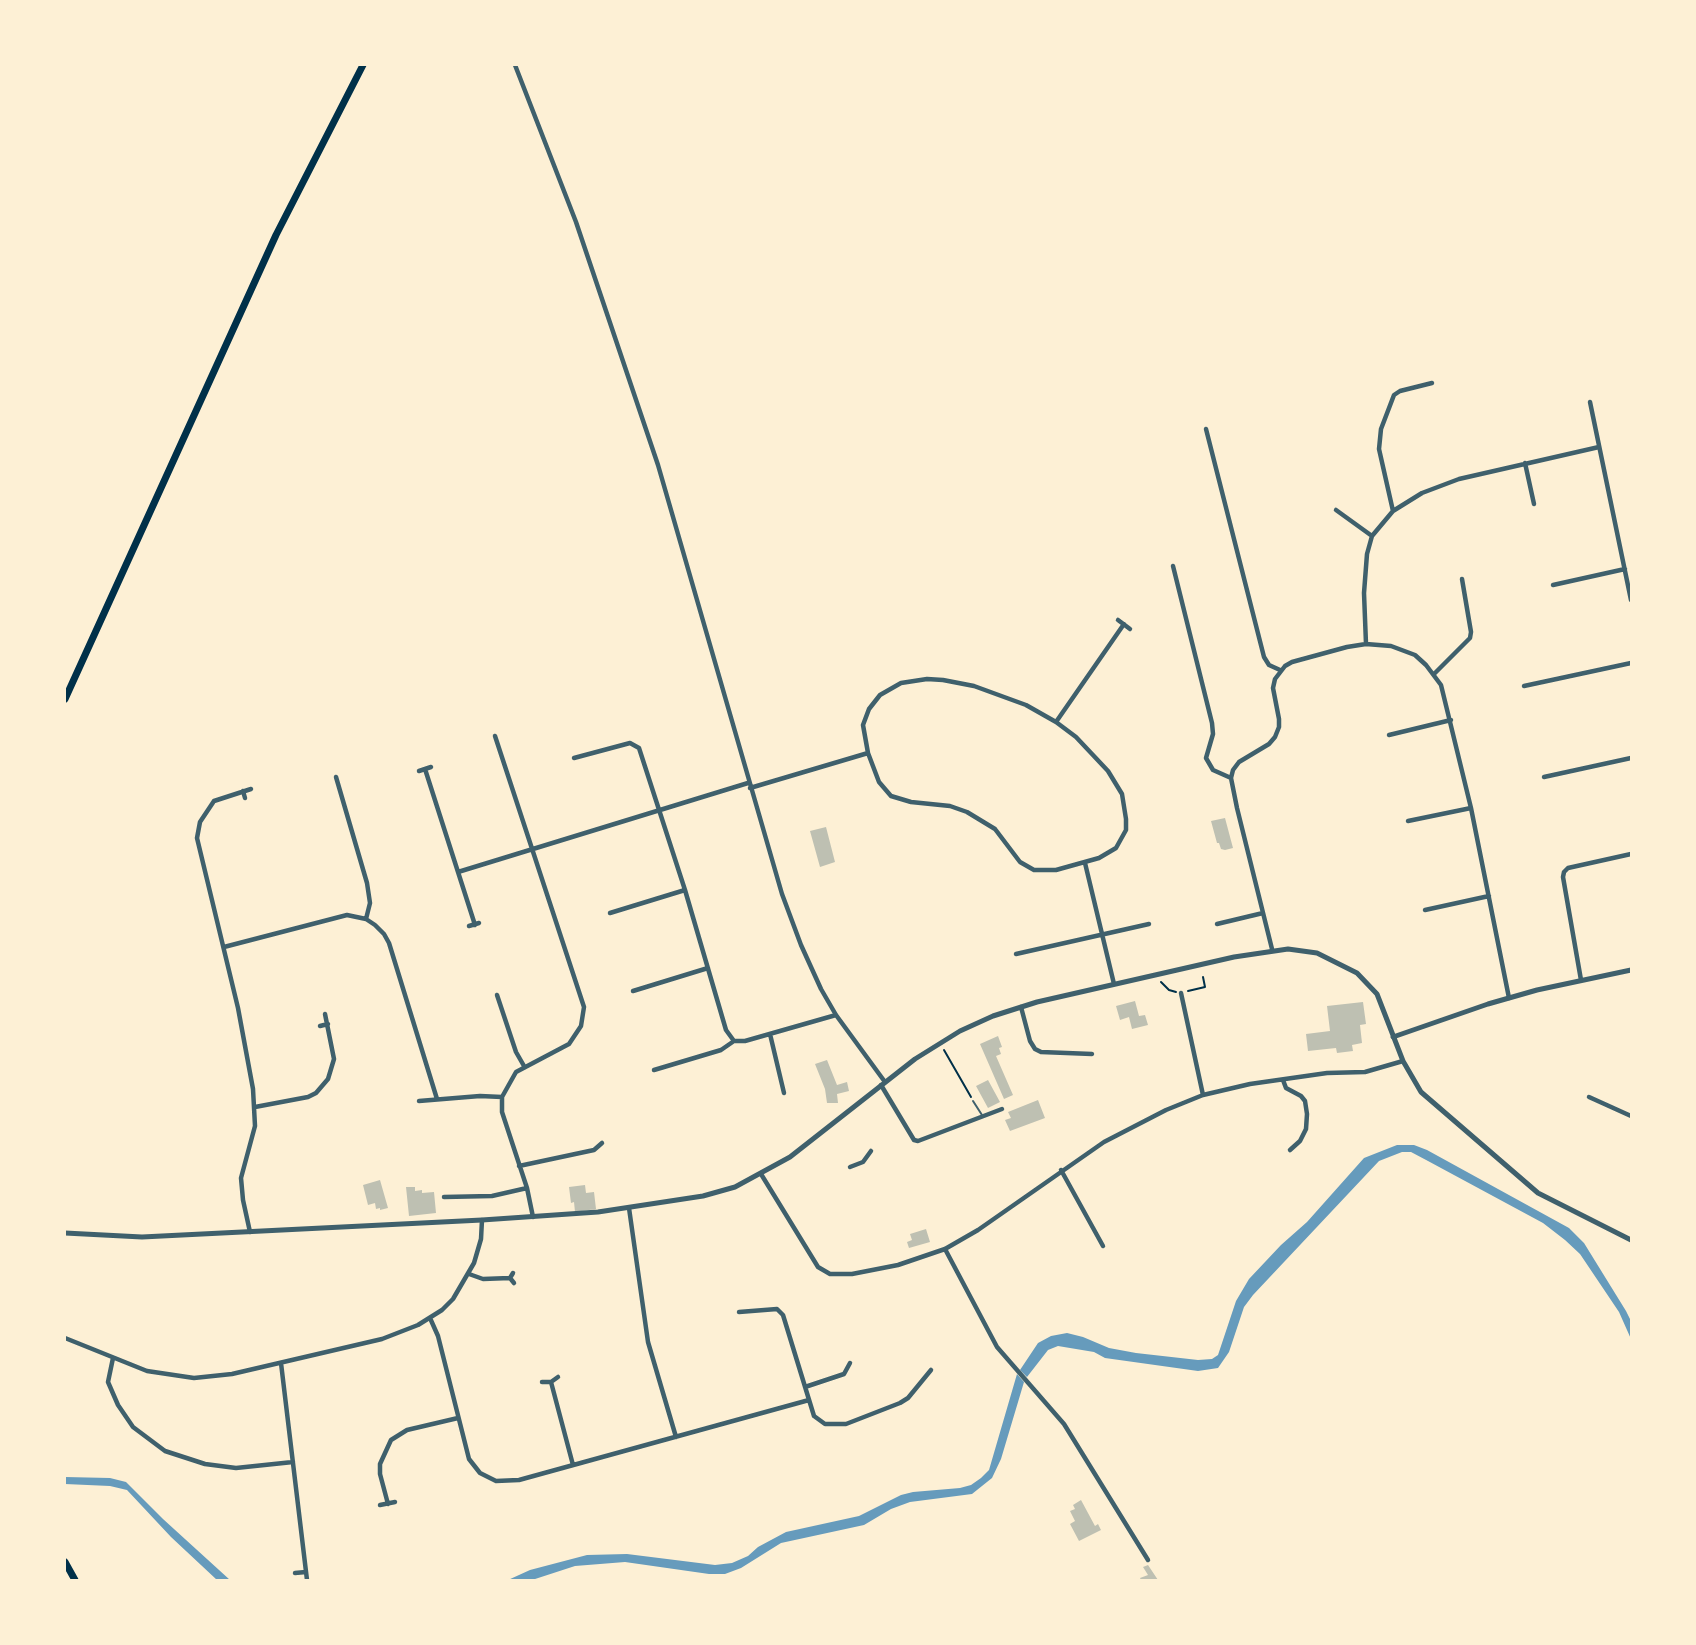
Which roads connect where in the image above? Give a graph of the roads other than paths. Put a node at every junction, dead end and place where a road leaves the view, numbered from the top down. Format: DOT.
graph roads {
  1 [pos="363,65"];
  2 [pos="515,65"];
  3 [pos="1433,383"];
  4 [pos="1590,402"];
  5 [pos="1206,429"];
  6 [pos="1599,447"];
  7 [pos="1525,463"];
  8 [pos="1534,504"];
  9 [pos="1336,510"];
  10 [pos="1393,511"];
  11 [pos="1372,536"];
  12 [pos="1173,566"];
  13 [pos="1625,569"];
  14 [pos="1462,579"];
  15 [pos="1553,585"];
  16 [pos="1631,600"];
  17 [pos="1118,620"];
  18 [pos="1124,624"];
  19 [pos="1130,629"];
  20 [pos="1366,644"];
  21 [pos="1631,663"];
  22 [pos="1280,670"];
  23 [pos="1434,674"];
  24 [pos="1524,686"];
  25 [pos="65,699"];
  26 [pos="1451,720"];
  27 [pos="1056,722"];
  28 [pos="1389,735"];
  29 [pos="495,736"];
  30 [pos="868,753"];
  31 [pos="574,758"];
  32 [pos="1631,758"];
  33 [pos="425,769"];
  34 [pos="336,777"];
  35 [pos="1544,777"];
  36 [pos="1231,778"];
  37 [pos="749,786"];
  38 [pos="251,789"];
  39 [pos="243,791"];
  40 [pos="245,798"];
  41 [pos="1471,808"];
  42 [pos="660,811"];
  43 [pos="1408,821"];
  44 [pos="534,849"];
  45 [pos="1631,854"];
  46 [pos="1085,863"];
  47 [pos="458,872"];
  48 [pos="685,890"];
  49 [pos="1489,896"];
  50 [pos="1425,910"];
  51 [pos="610,913"];
  52 [pos="1264,913"];
  53 [pos="366,919"];
  54 [pos="1149,923"];
  55 [pos="1217,924"];
  56 [pos="474,925"];
  57 [pos="1102,934"];
  58 [pos="224,947"];
  59 [pos="1272,949"];
  60 [pos="1016,954"];
  61 [pos="708,968"];
  62 [pos="1631,970"];
  63 [pos="1581,979"];
  64 [pos="1114,985"];
  65 [pos="633,991"];
  66 [pos="1181,993"];
  67 [pos="497,995"];
  68 [pos="1509,998"];
  69 [pos="1021,1007"];
  70 [pos="325,1014"];
  71 [pos="836,1015"];
  72 [pos="328,1024"];
  73 [pos="320,1026"];
  74 [pos="770,1034"];
  75 [pos="1393,1037"];
  76 [pos="734,1041"];
  77 [pos="1092,1054"];
  78 [pos="1403,1062"];
  79 [pos="524,1066"];
  80 [pos="654,1070"];
  81 [pos="1283,1080"];
  82 [pos="883,1083"];
  83 [pos="784,1093"];
  84 [pos="1203,1095"];
  85 [pos="502,1097"];
  86 [pos="1589,1097"];
  87 [pos="437,1099"];
  88 [pos="419,1101"];
  89 [pos="973,1101"];
  90 [pos="255,1107"];
  91 [pos="1002,1109"];
  92 [pos="1631,1116"];
  93 [pos="983,1117"];
  94 [pos="602,1143"];
  95 [pos="1290,1150"];
  96 [pos="871,1151"];
  97 [pos="519,1166"];
  98 [pos="850,1167"];
  99 [pos="1061,1170"];
  100 [pos="761,1174"];
  101 [pos="527,1188"];
  102 [pos="444,1197"];
  103 [pos="629,1208"];
  104 [pos="533,1217"];
  105 [pos="482,1220"];
  106 [pos="250,1232"];
  107 [pos="65,1233"];
  108 [pos="1631,1240"];
  109 [pos="1103,1246"];
  110 [pos="945,1249"];
  111 [pos="469,1274"];
  112 [pos="512,1278"];
  113 [pos="739,1312"];
  114 [pos="430,1318"];
  115 [pos="65,1338"];
  116 [pos="113,1358"];
  117 [pos="281,1363"];
  118 [pos="850,1363"];
  119 [pos="931,1370"];
  120 [pos="558,1377"];
  121 [pos="542,1382"];
  122 [pos="551,1382"];
  123 [pos="805,1387"];
  124 [pos="809,1400"];
  125 [pos="458,1418"];
  126 [pos="676,1437"];
  127 [pos="293,1462"];
  128 [pos="573,1465"];
  129 [pos="395,1502"];
  130 [pos="388,1504"];
  131 [pos="380,1505"];
  132 [pos="1148,1560"];
  133 [pos="65,1562"];
  134 [pos="306,1572"];
  135 [pos="295,1573"];
  136 [pos="75,1580"];
  137 [pos="307,1580"];
  1 -- 25 [label="highway"];
  2 -- 37 [label="street"];
  3 -- 10 [label="street"];
  4 -- 6 [label="street"];
  5 -- 22 [label="street"];
  6 -- 7 [label="street"];
  6 -- 13 [label="street"];
  7 -- 8 [label="street"];
  7 -- 10 [label="street"];
  9 -- 11 [label="street"];
  10 -- 11 [label="street"];
  11 -- 20 [label="street"];
  12 -- 36 [label="street"];
  13 -- 15 [label="street"];
  13 -- 16 [label="street"];
  14 -- 23 [label="street"];
  17 -- 18 [label="street"];
  18 -- 19 [label="street"];
  18 -- 27 [label="street"];
  20 -- 22 [label="street"];
  20 -- 23 [label="street"];
  21 -- 24 [label="street"];
  22 -- 36 [label="street"];
  23 -- 26 [label="street"];
  26 -- 28 [label="street"];
  26 -- 41 [label="street"];
  27 -- 30 [label="street"];
  27 -- 46 [label="street"];
  29 -- 44 [label="street"];
  30 -- 37 [label="street"];
  30 -- 46 [label="street"];
  31 -- 42 [label="street"];
  32 -- 35 [label="street"];
  33 -- 47 [label="street"];
  34 -- 53 [label="street"];
  36 -- 52 [label="street"];
  37 -- 42 [label="street"];
  37 -- 71 [label="street"];
  38 -- 39 [label="street"];
  39 -- 40 [label="street"];
  39 -- 58 [label="street"];
  41 -- 43 [label="street"];
  41 -- 49 [label="street"];
  42 -- 44 [label="street"];
  42 -- 48 [label="street"];
  44 -- 47 [label="street"];
  44 -- 79 [label="street"];
  45 -- 63 [label="street"];
  46 -- 57 [label="street"];
  47 -- 56 [label="street"];
  48 -- 51 [label="street"];
  48 -- 61 [label="street"];
  49 -- 50 [label="street"];
  49 -- 68 [label="street"];
  52 -- 55 [label="street"];
  52 -- 59 [label="street"];
  53 -- 58 [label="street"];
  53 -- 87 [label="street"];
  54 -- 57 [label="street"];
  57 -- 60 [label="street"];
  57 -- 64 [label="street"];
  58 -- 90 [label="street"];
  59 -- 64 [label="street"];
  59 -- 75 [label="street"];
  61 -- 65 [label="street"];
  61 -- 76 [label="street"];
  62 -- 63 [label="street"];
  63 -- 68 [label="street"];
  64 -- 69 [label="street"];
  66 -- 84 [label="street"];
  67 -- 79 [label="street"];
  68 -- 75 [label="street"];
  69 -- 77 [label="street"];
  69 -- 82 [label="street"];
  70 -- 72 [label="street"];
  71 -- 74 [label="street"];
  71 -- 82 [label="street"];
  72 -- 73 [label="street"];
  72 -- 90 [label="street"];
  74 -- 76 [label="street"];
  74 -- 83 [label="street"];
  75 -- 78 [label="street"];
  76 -- 80 [label="street"];
  78 -- 81 [label="street"];
  78 -- 108 [label="street"];
  79 -- 85 [label="street"];
  81 -- 84 [label="street"];
  81 -- 95 [label="street"];
  82 -- 93 [label="street"];
  82 -- 100 [label="street"];
  84 -- 99 [label="street"];
  85 -- 87 [label="street"];
  85 -- 97 [label="street"];
  86 -- 92 [label="street"];
  87 -- 88 [label="street"];
  89 -- 93 [label="lane"];
  90 -- 106 [label="street"];
  91 -- 93 [label="street"];
  94 -- 97 [label="street"];
  96 -- 98 [label="street"];
  97 -- 101 [label="street"];
  99 -- 109 [label="street"];
  99 -- 110 [label="street"];
  100 -- 103 [label="street"];
  100 -- 110 [label="street"];
  101 -- 102 [label="street"];
  101 -- 104 [label="street"];
  103 -- 104 [label="street"];
  103 -- 126 [label="street"];
  104 -- 105 [label="street"];
  105 -- 106 [label="street"];
  105 -- 111 [label="street"];
  106 -- 107 [label="street"];
  110 -- 132 [label="street"];
  111 -- 112 [label="street"];
  111 -- 114 [label="street"];
  113 -- 123 [label="street"];
  114 -- 117 [label="street"];
  114 -- 125 [label="street"];
  115 -- 116 [label="street"];
  116 -- 117 [label="street"];
  116 -- 127 [label="street"];
  117 -- 127 [label="street"];
  118 -- 123 [label="street"];
  119 -- 124 [label="street"];
  120 -- 122 [label="street"];
  121 -- 122 [label="street"];
  122 -- 128 [label="street"];
  123 -- 124 [label="street"];
  124 -- 126 [label="street"];
  125 -- 128 [label="street"];
  125 -- 130 [label="street"];
  126 -- 128 [label="street"];
  127 -- 134 [label="street"];
  129 -- 130 [label="street"];
  130 -- 131 [label="street"];
  133 -- 136 [label="highway"];
  134 -- 135 [label="street"];
  134 -- 137 [label="street"];
}
